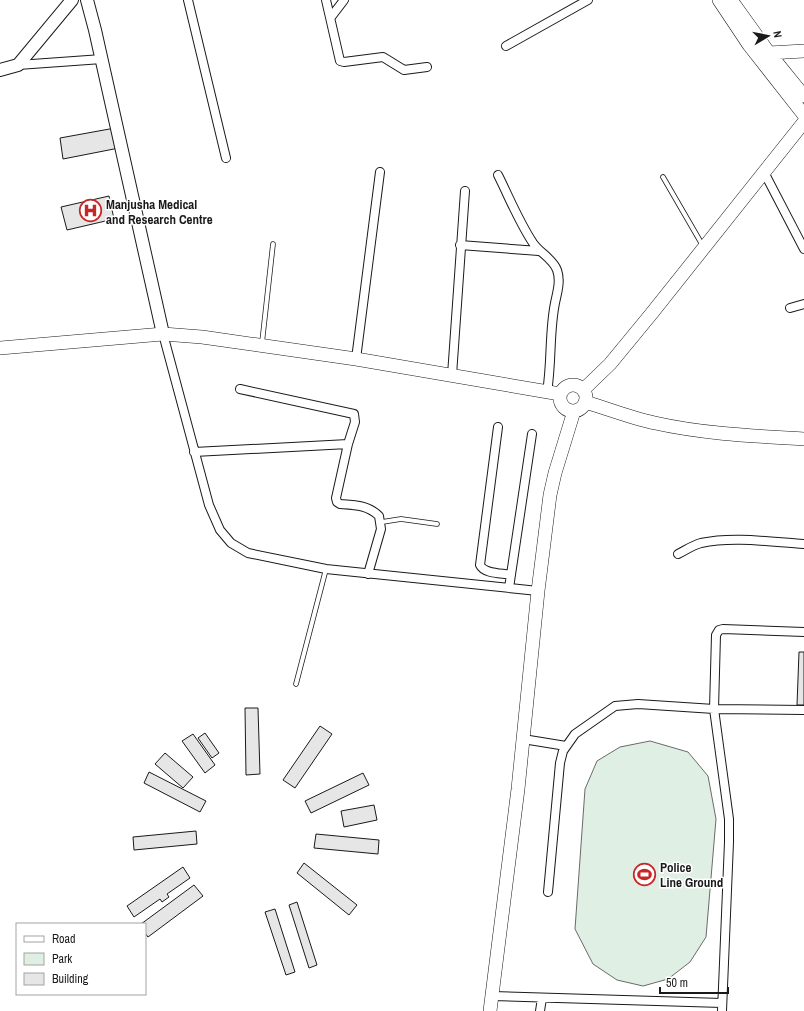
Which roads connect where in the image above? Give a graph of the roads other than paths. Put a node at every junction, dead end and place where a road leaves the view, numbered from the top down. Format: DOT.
graph roads {
  1 [pos="72,0"];
  2 [pos="87,0"];
  3 [pos="188,0"];
  4 [pos="326,0"];
  5 [pos="344,0"];
  6 [pos="588,0"];
  7 [pos="719,0"];
  8 [pos="731,0"];
  9 [pos="574,3"];
  10 [pos="331,17"];
  11 [pos="506,46"];
  12 [pos="804,51"];
  13 [pos="765,57"];
  14 [pos="102,59"];
  15 [pos="18,65"];
  16 [pos="427,67"];
  17 [pos="0,70"];
  18 [pos="804,96"];
  19 [pos="804,115"];
  20 [pos="804,122"];
  21 [pos="226,158"];
  22 [pos="380,172"];
  23 [pos="764,172"];
  24 [pos="498,175"];
  25 [pos="663,177"];
  26 [pos="465,191"];
  27 [pos="273,244"];
  28 [pos="460,246"];
  29 [pos="704,248"];
  30 [pos="804,249"];
  31 [pos="539,251"];
  32 [pos="804,304"];
  33 [pos="790,308"];
  34 [pos="163,334"];
  35 [pos="262,345"];
  36 [pos="0,348"];
  37 [pos="356,360"];
  38 [pos="452,375"];
  39 [pos="240,389"];
  40 [pos="547,392"];
  41 [pos="560,394"];
  42 [pos="584,396"];
  43 [pos="574,411"];
  44 [pos="498,427"];
  45 [pos="532,434"];
  46 [pos="804,439"];
  47 [pos="348,444"];
  48 [pos="194,452"];
  49 [pos="382,522"];
  50 [pos="437,524"];
  51 [pos="804,544"];
  52 [pos="678,554"];
  53 [pos="326,569"];
  54 [pos="368,574"];
  55 [pos="511,575"];
  56 [pos="509,588"];
  57 [pos="538,590"];
  58 [pos="804,632"];
  59 [pos="296,684"];
  60 [pos="714,709"];
  61 [pos="804,710"];
  62 [pos="523,739"];
  63 [pos="566,746"];
  64 [pos="548,892"];
  65 [pos="492,996"];
  66 [pos="542,998"];
  67 [pos="722,1007"];
  68 [pos="490,1011"];
  69 [pos="540,1011"];
  1 -- 15 [label="street"];
  2 -- 14 [label="street"];
  3 -- 21 [label="street"];
  4 -- 10 [label="street"];
  5 -- 10 [label="street"];
  6 -- 9 [label="street"];
  7 -- 13 [label="main road"];
  8 -- 13 [label="main road"];
  9 -- 11 [label="street"];
  10 -- 16 [label="street"];
  12 -- 13 [label="main road"];
  13 -- 18 [label="main road"];
  13 -- 19 [label="main road"];
  14 -- 15 [label="street"];
  14 -- 34 [label="street"];
  15 -- 17 [label="street"];
  20 -- 23 [label="main road"];
  22 -- 37 [label="street"];
  23 -- 29 [label="main road"];
  23 -- 30 [label="street"];
  24 -- 31 [label="street"];
  25 -- 29 [label="lane"];
  26 -- 28 [label="street"];
  27 -- 35 [label="lane"];
  28 -- 31 [label="street"];
  28 -- 38 [label="street"];
  29 -- 42 [label="main road"];
  31 -- 40 [label="street"];
  32 -- 33 [label="street"];
  34 -- 35 [label="main road"];
  34 -- 36 [label="main road"];
  34 -- 48 [label="street"];
  35 -- 37 [label="main road"];
  37 -- 38 [label="main road"];
  38 -- 40 [label="main road"];
  39 -- 47 [label="street"];
  40 -- 41 [label="main road"];
  41 -- 42 [label="main road"];
  41 -- 43 [label="main road"];
  42 -- 43 [label="main road"];
  42 -- 46 [label="main road"];
  43 -- 57 [label="main road"];
  44 -- 55 [label="street"];
  45 -- 55 [label="street"];
  47 -- 48 [label="street"];
  47 -- 49 [label="street"];
  48 -- 53 [label="street"];
  49 -- 50 [label="lane"];
  49 -- 54 [label="street"];
  51 -- 52 [label="street"];
  53 -- 54 [label="street"];
  53 -- 59 [label="lane"];
  54 -- 56 [label="street"];
  55 -- 56 [label="street"];
  56 -- 57 [label="street"];
  57 -- 62 [label="main road"];
  58 -- 60 [label="street"];
  60 -- 61 [label="street"];
  60 -- 63 [label="street"];
  60 -- 67 [label="street"];
  62 -- 63 [label="street"];
  62 -- 65 [label="main road"];
  63 -- 64 [label="street"];
  65 -- 66 [label="street"];
  65 -- 68 [label="main road"];
  66 -- 67 [label="street"];
  66 -- 69 [label="street"];
}
